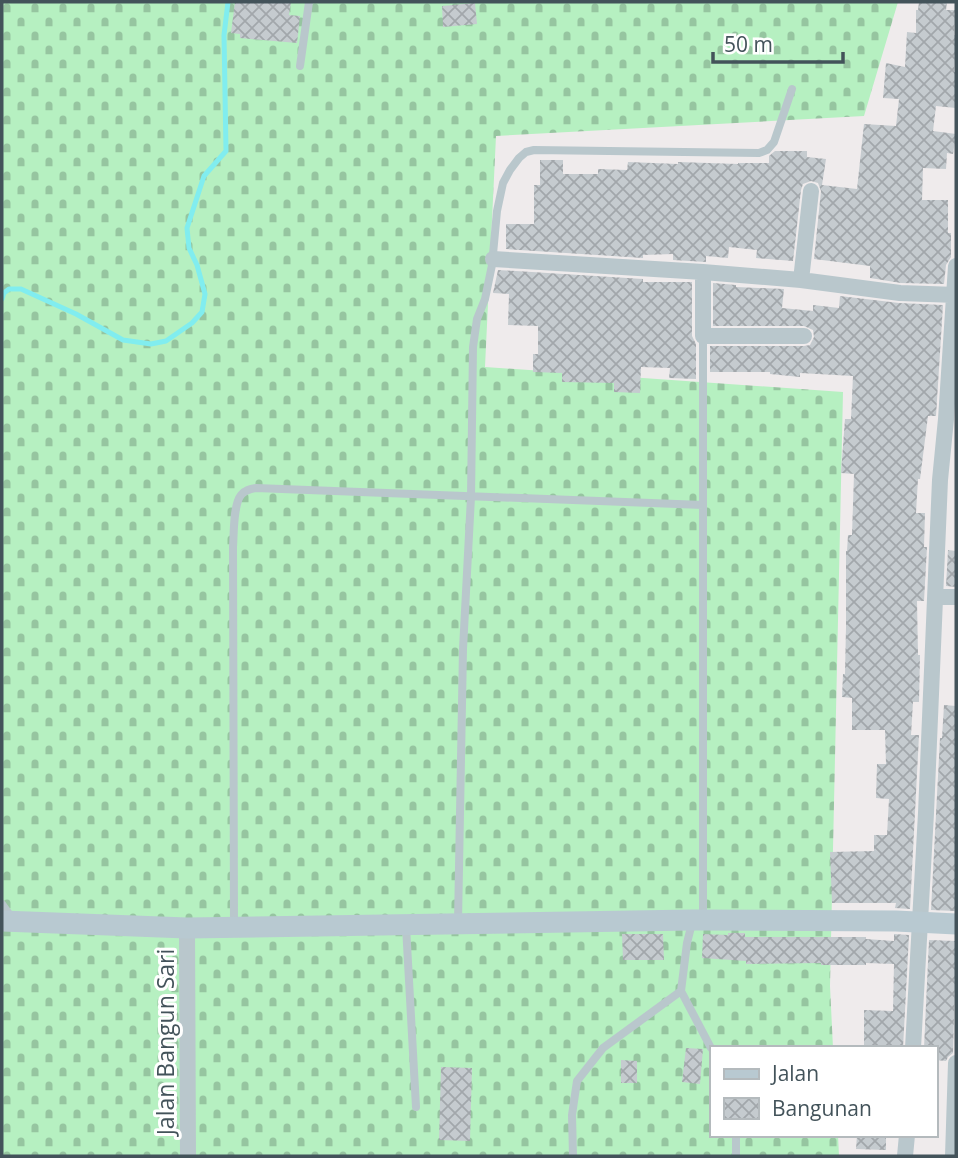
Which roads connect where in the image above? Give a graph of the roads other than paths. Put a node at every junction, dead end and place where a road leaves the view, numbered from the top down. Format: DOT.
graph roads {
  1 [pos="309,2"];
  2 [pos="300,66"];
  3 [pos="792,89"];
  4 [pos="811,191"];
  5 [pos="493,259"];
  6 [pos="956,265"];
  7 [pos="704,272"];
  8 [pos="801,280"];
  9 [pos="956,295"];
  10 [pos="703,336"];
  11 [pos="804,336"];
  12 [pos="951,419"];
  13 [pos="948,480"];
  14 [pos="471,497"];
  15 [pos="703,505"];
  16 [pos="936,597"];
  17 [pos="956,597"];
  18 [pos="6,915"];
  19 [pos="698,920"];
  20 [pos="458,923"];
  21 [pos="920,923"];
  22 [pos="956,924"];
  23 [pos="406,926"];
  24 [pos="234,927"];
  25 [pos="187,928"];
  26 [pos="681,991"];
  27 [pos="710,1046"];
  28 [pos="913,1046"];
  29 [pos="956,1063"];
  30 [pos="416,1107"];
  31 [pos="736,1137"];
  32 [pos="907,1137"];
  33 [pos="188,1156"];
  34 [pos="573,1156"];
  35 [pos="736,1156"];
  36 [pos="905,1156"];
  37 [pos="953,1156"];
  1 -- 2 [label="lane"];
  3 -- 5 [label="lane"];
  4 -- 8 [label="street"];
  5 -- 7 [label="street"];
  5 -- 14 [label="lane"];
  6 -- 9 [label="street"];
  7 -- 8 [label="street"];
  7 -- 10 [label="street"];
  8 -- 9 [label="street"];
  9 -- 12 [label="street"];
  10 -- 11 [label="street"];
  10 -- 15 [label="lane"];
  12 -- 13 [label="street"];
  13 -- 16 [label="street"];
  14 -- 15 [label="lane"];
  14 -- 20 [label="lane"];
  14 -- 24 [label="lane"];
  15 -- 19 [label="lane"];
  16 -- 17 [label="street"];
  16 -- 21 [label="street"];
  18 -- 25 [label="street"];
  19 -- 20 [label="street"];
  19 -- 21 [label="street"];
  19 -- 26 [label="lane"];
  20 -- 23 [label="street"];
  21 -- 22 [label="street"];
  21 -- 28 [label="street"];
  23 -- 24 [label="street"];
  23 -- 30 [label="lane"];
  24 -- 25 [label="street"];
  25 -- 33 [label="street, Jalan Bangun Sari"];
  26 -- 27 [label="lane"];
  26 -- 34 [label="lane"];
  29 -- 37 [label="street"];
  31 -- 35 [label="lane"];
  32 -- 36 [label="street"];
}
